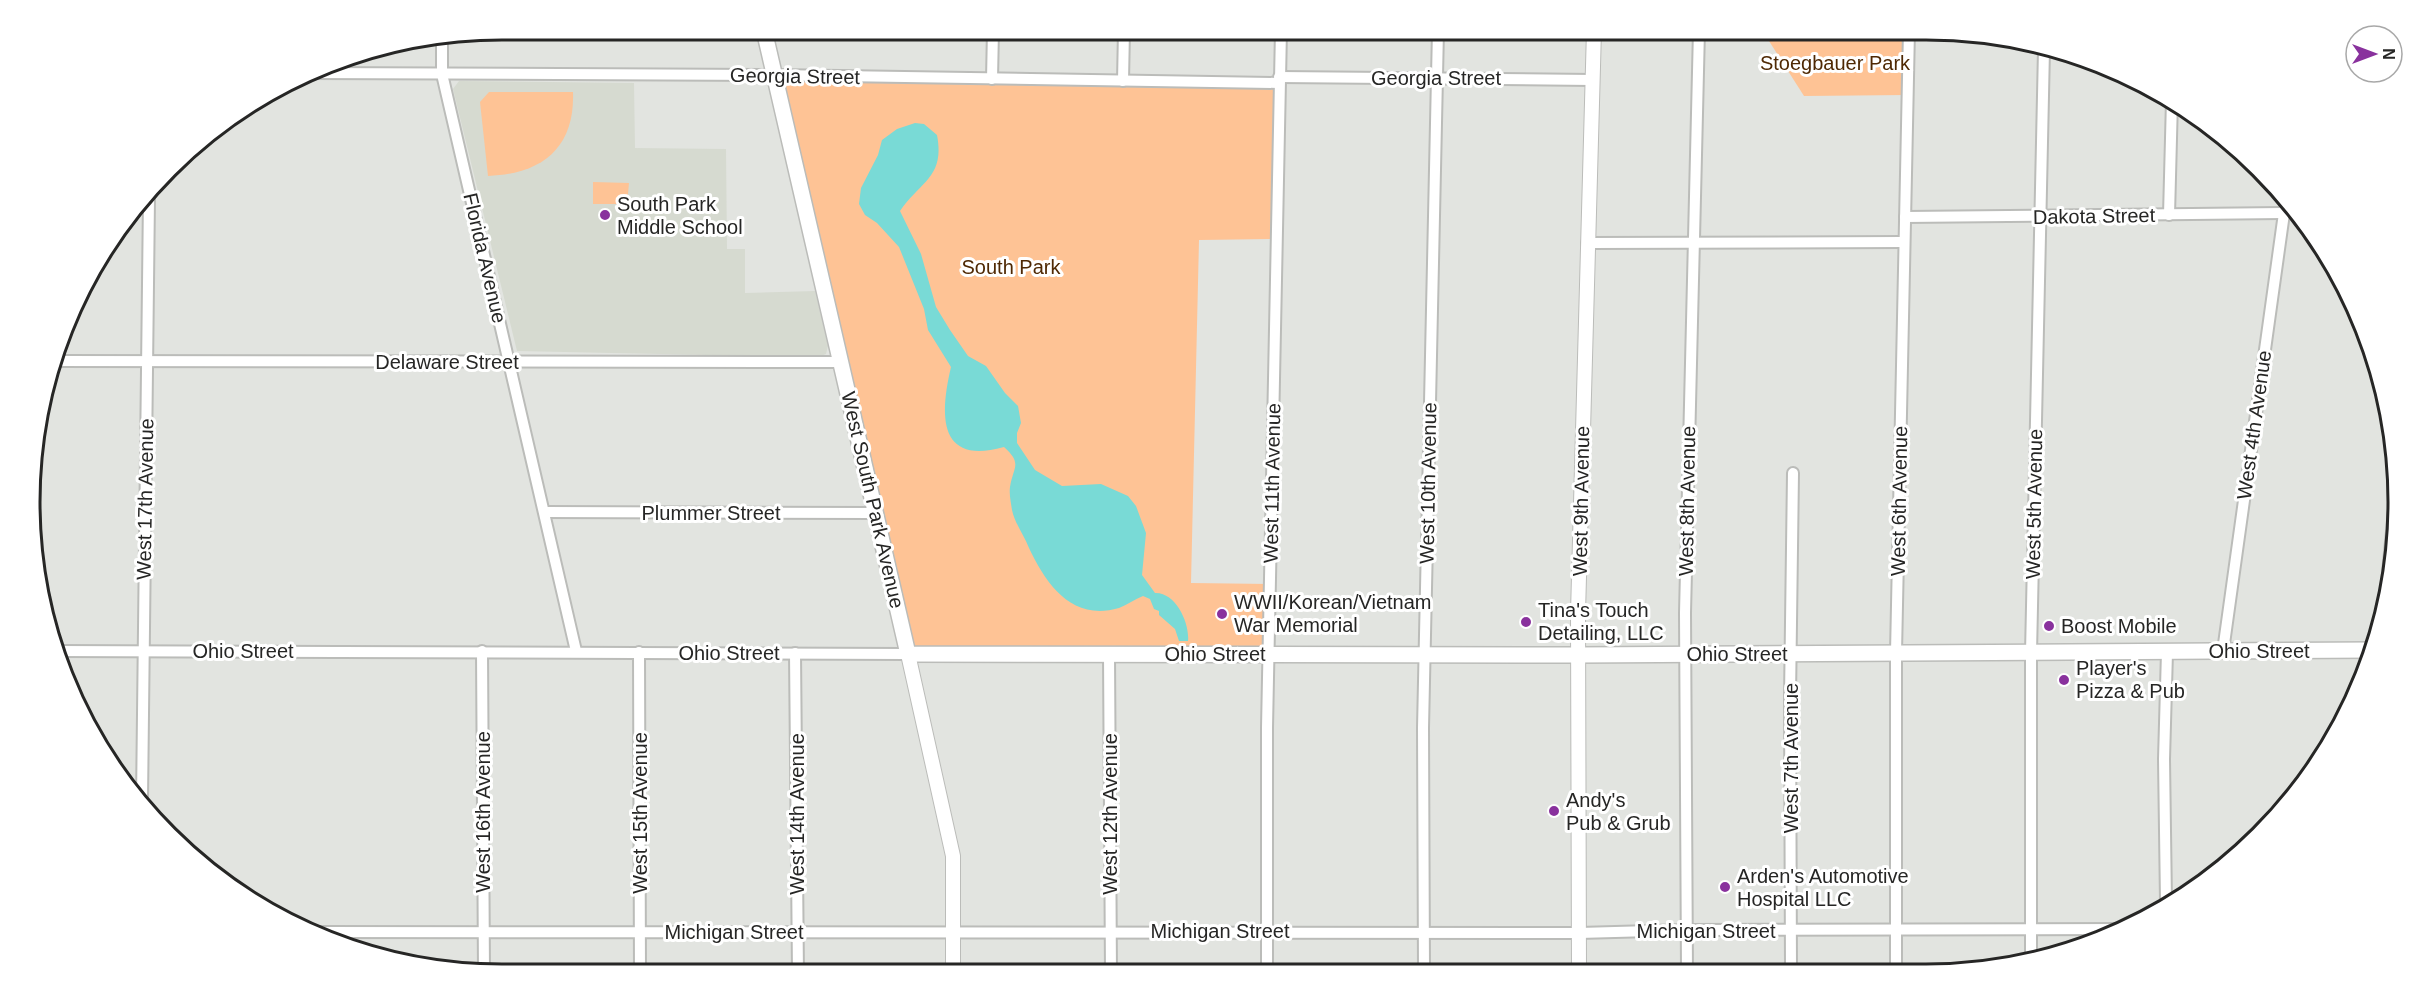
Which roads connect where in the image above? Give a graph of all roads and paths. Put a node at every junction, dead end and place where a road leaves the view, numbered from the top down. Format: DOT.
graph roads {
  1 [pos="767,40"];
  2 [pos="993,40"];
  3 [pos="1124,40"];
  4 [pos="1281,40"];
  5 [pos="1438,40"];
  6 [pos="1594,40"];
  7 [pos="1699,40"];
  8 [pos="1908,40"];
  9 [pos="442,44"];
  10 [pos="2044,56"];
  11 [pos="333,73"];
  12 [pos="442,74"];
  13 [pos="775,75"];
  14 [pos="1437,78"];
  15 [pos="992,79"];
  16 [pos="1279,80"];
  17 [pos="1593,80"];
  18 [pos="1123,81"];
  19 [pos="2172,111"];
  20 [pos="149,205"];
  21 [pos="2283,213"];
  22 [pos="2169,215"];
  23 [pos="2040,216"];
  24 [pos="1905,217"];
  25 [pos="1693,242"];
  26 [pos="1904,242"];
  27 [pos="1587,243"];
  28 [pos="63,361"];
  29 [pos="147,361"];
  30 [pos="509,362"];
  31 [pos="842,362"];
  32 [pos="1793,472"];
  33 [pos="545,512"];
  34 [pos="877,513"];
  35 [pos="2363,650"];
  36 [pos="65,651"];
  37 [pos="144,651"];
  38 [pos="482,651"];
  39 [pos="576,651"];
  40 [pos="2223,651"];
  41 [pos="639,652"];
  42 [pos="2167,652"];
  43 [pos="795,653"];
  44 [pos="1791,653"];
  45 [pos="1896,653"];
  46 [pos="2031,653"];
  47 [pos="908,654"];
  48 [pos="1109,654"];
  49 [pos="1268,654"];
  50 [pos="1425,654"];
  51 [pos="1685,654"];
  52 [pos="1578,655"];
  53 [pos="142,791"];
  54 [pos="2166,897"];
  55 [pos="1687,930"];
  56 [pos="1896,930"];
  57 [pos="2099,930"];
  58 [pos="798,931"];
  59 [pos="1111,931"];
  60 [pos="1266,931"];
  61 [pos="1791,931"];
  62 [pos="2031,931"];
  63 [pos="334,932"];
  64 [pos="484,932"];
  65 [pos="953,932"];
  66 [pos="640,933"];
  67 [pos="1424,933"];
  68 [pos="1579,933"];
  69 [pos="2031,952"];
  70 [pos="484,964"];
  71 [pos="640,964"];
  72 [pos="798,964"];
  73 [pos="953,964"];
  74 [pos="1111,964"];
  75 [pos="1267,964"];
  76 [pos="1424,964"];
  77 [pos="1579,964"];
  78 [pos="1687,964"];
  79 [pos="1791,964"];
  80 [pos="1896,964"];
  1 -- 13 [label="main road, West South Park Avenue"];
  2 -- 15 [label="street"];
  3 -- 18 [label="street"];
  4 -- 16 [label="street, West 11th Avenue"];
  5 -- 14 [label="street, West 10th Avenue"];
  6 -- 17 [label="main road, West 9th Avenue"];
  7 -- 25 [label="street, West 8th Avenue"];
  8 -- 24 [label="street, West 6th Avenue"];
  9 -- 12 [label="street, Florida Avenue"];
  10 -- 23 [label="street, West 5th Avenue"];
  11 -- 12 [label="street, Georgia Street"];
  12 -- 13 [label="street, Georgia Street"];
  12 -- 30 [label="street, Florida Avenue"];
  13 -- 15 [label="street, Georgia Street"];
  13 -- 31 [label="main road, West South Park Avenue"];
  14 -- 16 [label="street, Georgia Street"];
  14 -- 17 [label="street, Georgia Street"];
  14 -- 50 [label="street, West 10th Avenue"];
  15 -- 18 [label="street, Georgia Street"];
  16 -- 18 [label="street, Georgia Street"];
  16 -- 49 [label="street, West 11th Avenue"];
  17 -- 27 [label="main road, West 9th Avenue"];
  19 -- 22 [label="street"];
  20 -- 29 [label="street, West 17th Avenue"];
  21 -- 22 [label="street, Dakota Street"];
  21 -- 40 [label="street, West 4th Avenue"];
  22 -- 23 [label="street, Dakota Street"];
  23 -- 24 [label="street, Dakota Street"];
  23 -- 46 [label="street, West 5th Avenue"];
  24 -- 26 [label="street, West 6th Avenue"];
  25 -- 26 [label="street"];
  25 -- 27 [label="street"];
  25 -- 51 [label="street, West 8th Avenue"];
  26 -- 45 [label="street, West 6th Avenue"];
  27 -- 52 [label="main road, West 9th Avenue"];
  28 -- 29 [label="street, Delaware Street"];
  29 -- 30 [label="street, Delaware Street"];
  29 -- 37 [label="street, West 17th Avenue"];
  30 -- 31 [label="street, Delaware Street"];
  30 -- 33 [label="street, Florida Avenue"];
  31 -- 34 [label="main road, West South Park Avenue"];
  32 -- 44 [label="street, West 7th Avenue"];
  33 -- 34 [label="street, Plummer Street"];
  33 -- 39 [label="street, Florida Avenue"];
  34 -- 47 [label="main road, West South Park Avenue"];
  35 -- 40 [label="main road, Ohio Street"];
  36 -- 37 [label="street, Ohio Street"];
  37 -- 38 [label="street, Ohio Street"];
  37 -- 53 [label="street, West 17th Avenue"];
  38 -- 39 [label="street, Ohio Street"];
  38 -- 64 [label="street, West 16th Avenue"];
  39 -- 41 [label="street, Ohio Street"];
  40 -- 42 [label="main road, Ohio Street"];
  41 -- 43 [label="street, Ohio Street"];
  41 -- 66 [label="street, West 15th Avenue"];
  42 -- 46 [label="main road, Ohio Street"];
  42 -- 54 [label="street"];
  43 -- 47 [label="street, Ohio Street"];
  43 -- 58 [label="street, West 14th Avenue"];
  44 -- 45 [label="main road, Ohio Street"];
  44 -- 51 [label="main road, Ohio Street"];
  44 -- 61 [label="street, West 7th Avenue"];
  45 -- 46 [label="main road, Ohio Street"];
  45 -- 56 [label="street, West 6th Avenue"];
  46 -- 62 [label="street, West 5th Avenue"];
  47 -- 48 [label="main road, Ohio Street"];
  47 -- 65 [label="main road, West South Park Avenue"];
  48 -- 49 [label="main road, Ohio Street"];
  48 -- 59 [label="street, West 12th Avenue"];
  49 -- 50 [label="main road, Ohio Street"];
  49 -- 60 [label="street, West 11th Avenue"];
  50 -- 52 [label="main road, Ohio Street"];
  50 -- 67 [label="street, West 10th Avenue"];
  51 -- 52 [label="main road, Ohio Street"];
  51 -- 55 [label="street, West 8th Avenue"];
  52 -- 68 [label="main road, West 9th Avenue"];
  55 -- 61 [label="street, Michigan Street"];
  55 -- 68 [label="street, Michigan Street"];
  55 -- 78 [label="street, West 8th Avenue"];
  56 -- 61 [label="street, Michigan Street"];
  56 -- 62 [label="street, Michigan Street"];
  56 -- 80 [label="street, West 6th Avenue"];
  57 -- 62 [label="street, Michigan Street"];
  58 -- 65 [label="street, Michigan Street"];
  58 -- 66 [label="street, Michigan Street"];
  58 -- 72 [label="street, West 14th Avenue"];
  59 -- 60 [label="street, Michigan Street"];
  59 -- 65 [label="street, Michigan Street"];
  59 -- 74 [label="street, West 12th Avenue"];
  60 -- 67 [label="street, Michigan Street"];
  60 -- 75 [label="street, West 11th Avenue"];
  61 -- 79 [label="street, West 7th Avenue"];
  62 -- 69 [label="street, West 5th Avenue"];
  63 -- 64 [label="street, Michigan Street"];
  64 -- 66 [label="street, Michigan Street"];
  64 -- 70 [label="street, West 16th Avenue"];
  65 -- 73 [label="main road, West South Park Avenue"];
  66 -- 71 [label="street, West 15th Avenue"];
  67 -- 68 [label="street, Michigan Street"];
  67 -- 76 [label="street, West 10th Avenue"];
  68 -- 77 [label="main road, West 9th Avenue"];
}
